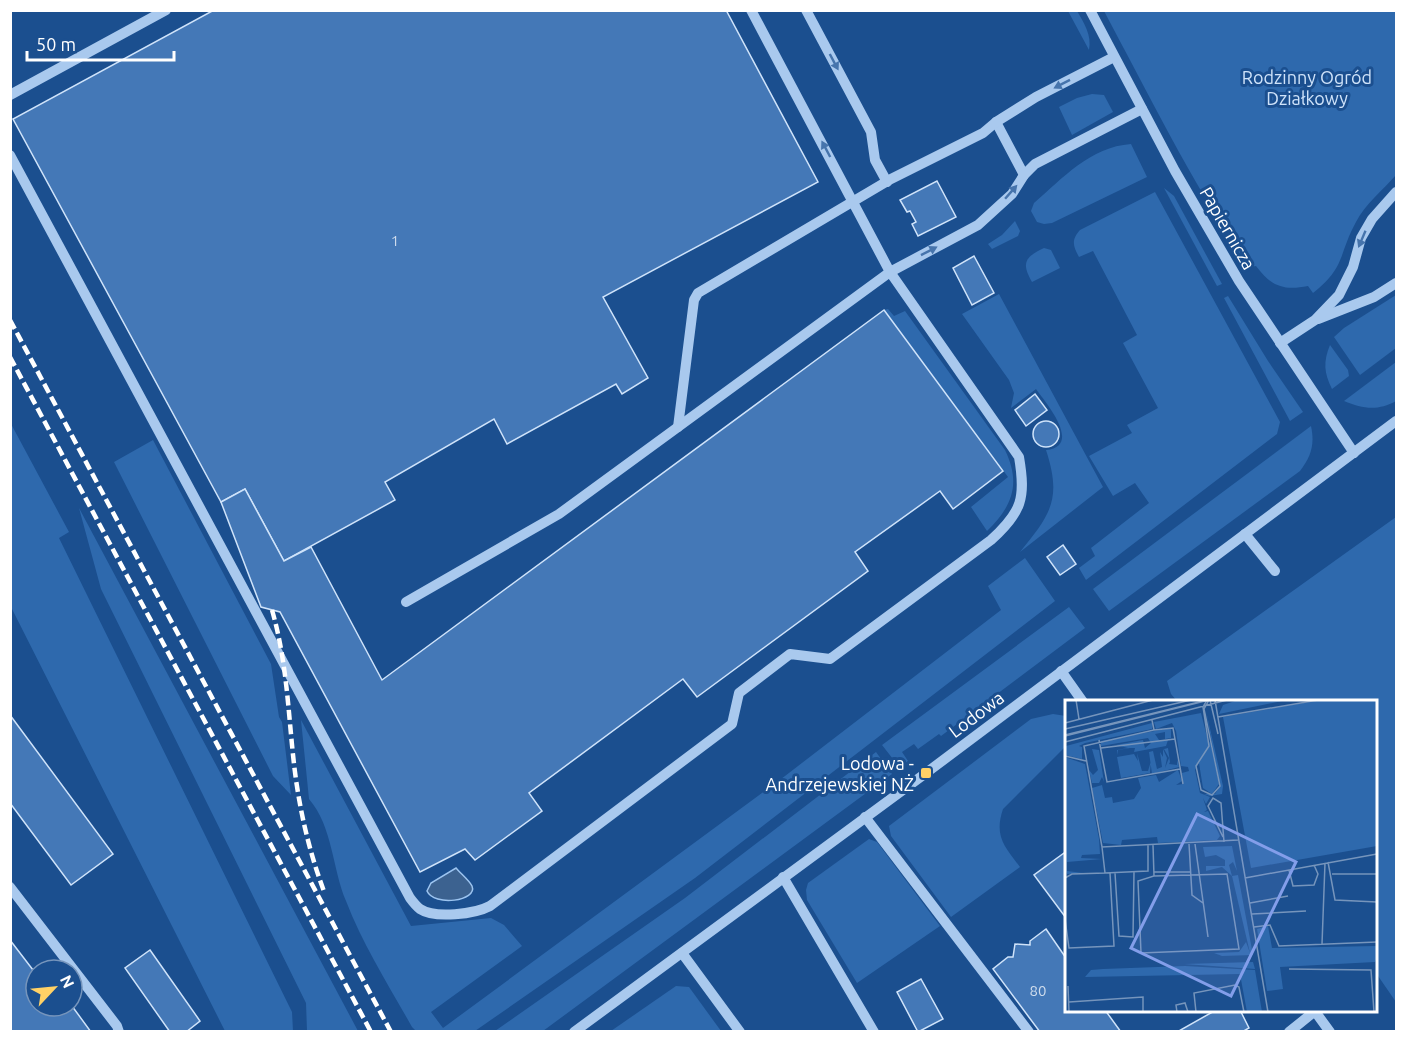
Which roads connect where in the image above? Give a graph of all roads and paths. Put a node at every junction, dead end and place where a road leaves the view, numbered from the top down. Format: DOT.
graph roads {
  1 [pos="166,10"];
  2 [pos="751,10"];
  3 [pos="806,10"];
  4 [pos="1090,10"];
  5 [pos="1114,57"];
  6 [pos="10,95"];
  7 [pos="1142,109"];
  8 [pos="996,122"];
  9 [pos="10,156"];
  10 [pos="1024,175"];
  11 [pos="886,182"];
  12 [pos="1396,192"];
  13 [pos="853,201"];
  14 [pos="890,272"];
  15 [pos="1396,283"];
  16 [pos="1315,320"];
  17 [pos="1280,344"];
  18 [pos="1396,421"];
  19 [pos="678,427"];
  20 [pos="1354,453"];
  21 [pos="1245,534"];
  22 [pos="1275,571"];
  23 [pos="406,602"];
  24 [pos="1061,671"];
  25 [pos="1082,700"];
  26 [pos="865,817"];
  27 [pos="783,877"];
  28 [pos="10,887"];
  29 [pos="682,953"];
  30 [pos="1313,1012"];
  31 [pos="1315,1012"];
  32 [pos="119,1032"];
  33 [pos="574,1032"];
  34 [pos="740,1032"];
  35 [pos="873,1032"];
  36 [pos="1029,1032"];
  37 [pos="1289,1032"];
  38 [pos="1330,1032"];
  1 -- 6 [label="street"];
  13 -- 2 [label="street, one-way"];
  3 -- 11 [label="street, one-way"];
  4 -- 5 [label="street, Papiernicza"];
  5 -- 7 [label="street, Papiernicza"];
  5 -- 8 [label="street, one-way"];
  7 -- 10 [label="street"];
  7 -- 17 [label="street, Papiernicza"];
  8 -- 10 [label="street"];
  8 -- 11 [label="street"];
  9 -- 14 [label="street"];
  14 -- 10 [label="street, one-way"];
  11 -- 13 [label="street"];
  12 -- 16 [label="street, one-way"];
  13 -- 14 [label="street"];
  13 -- 19 [label="street"];
  14 -- 19 [label="street"];
  15 -- 16 [label="street"];
  16 -- 17 [label="street"];
  17 -- 20 [label="street, Papiernicza"];
  18 -- 20 [label="street, Lodowa"];
  19 -- 23 [label="street"];
  20 -- 21 [label="street, Lodowa"];
  21 -- 22 [label="street"];
  21 -- 24 [label="street, Lodowa"];
  24 -- 25 [label="street"];
  24 -- 26 [label="street, Lodowa"];
  26 -- 27 [label="street, Lodowa"];
  26 -- 36 [label="street"];
  27 -- 29 [label="street, Lodowa"];
  27 -- 35 [label="street"];
  28 -- 32 [label="street"];
  29 -- 33 [label="street, Lodowa"];
  29 -- 34 [label="street"];
  30 -- 37 [label="street"];
  31 -- 38 [label="street"];
}
